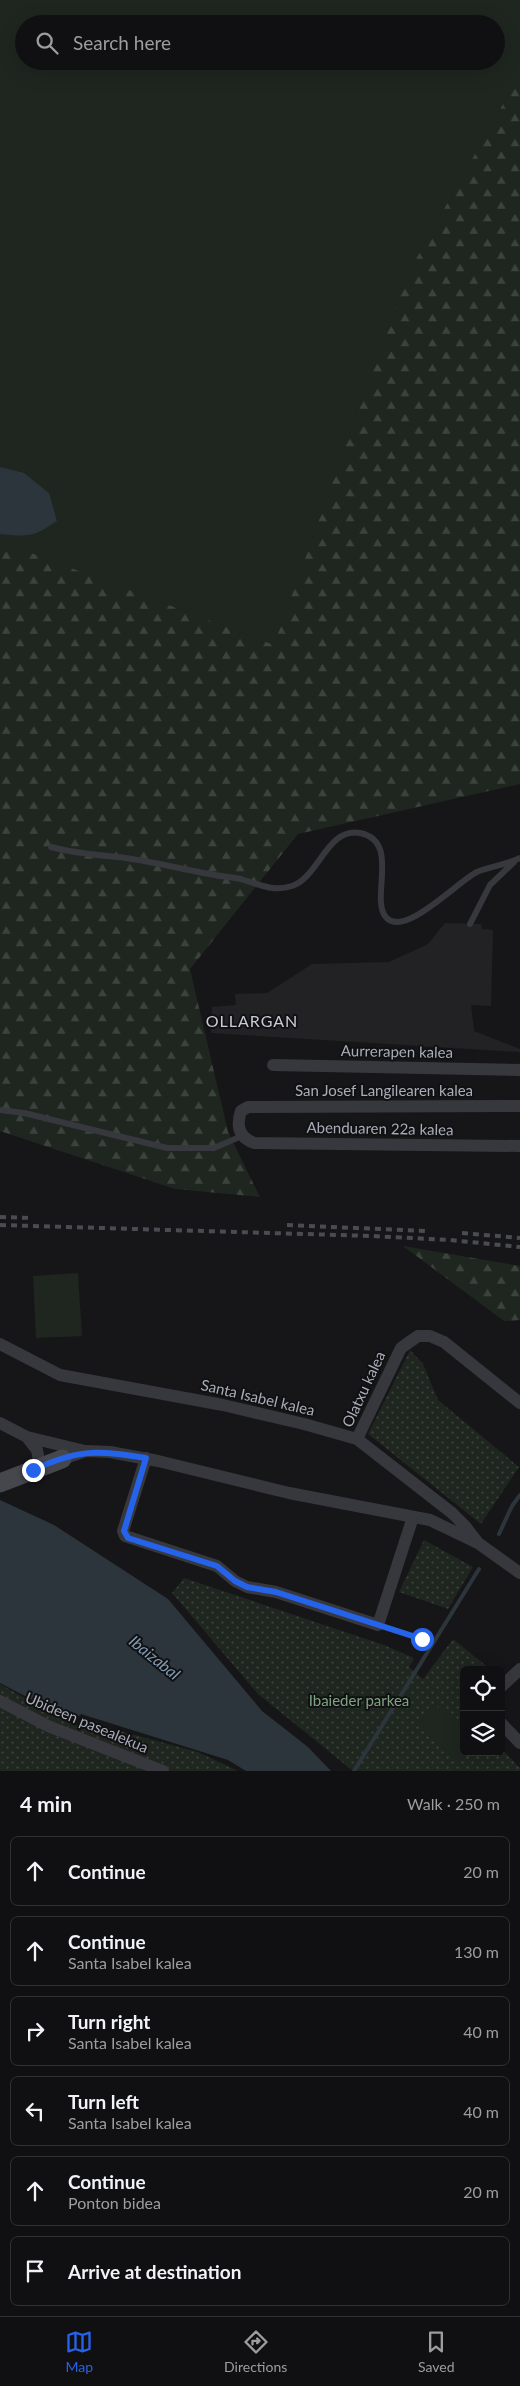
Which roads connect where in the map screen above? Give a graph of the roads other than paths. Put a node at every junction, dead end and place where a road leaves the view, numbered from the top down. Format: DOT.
graph roads {
  1 [pos="51,847"];
  2 [pos="518,859"];
  3 [pos="470,924"];
  4 [pos="273,1065"];
  5 [pos="520,1070"];
  6 [pos="520,1106"];
  7 [pos="0,1110"];
  8 [pos="242,1136"];
  9 [pos="520,1146"];
  10 [pos="0,1344"];
  11 [pos="520,1403"];
  12 [pos="0,1423"];
  13 [pos="26,1437"];
  14 [pos="357,1439"];
  15 [pos="86,1451"];
  16 [pos="146,1458"];
  17 [pos="62,1459"];
  18 [pos="36,1468"];
  19 [pos="0,1483"];
  20 [pos="413,1517"];
  21 [pos="478,1543"];
  22 [pos="520,1573"];
  23 [pos="378,1625"];
  24 [pos="422,1639"];
  25 [pos="520,1669"];
  26 [pos="505,1684"];
  27 [pos="0,1700"];
  28 [pos="505,1727"];
  29 [pos="520,1743"];
  30 [pos="163,1771"];
  1 -- 2 [label="lane"];
  2 -- 3 [label="lane"];
  4 -- 5 [label="street, Aurrerapen kalea"];
  6 -- 8 [label="street, San Josef Langilearen kalea"];
  7 -- 8 [label="lane"];
  8 -- 9 [label="street, Abenduaren 22a kalea"];
  10 -- 14 [label="street, Santa Isabel kalea"];
  11 -- 14 [label="street, Olatxu kalea"];
  12 -- 13 [label="street"];
  13 -- 15 [label="street"];
  13 -- 18 [label="street"];
  14 -- 21 [label="street, Santa Isabel kalea"];
  15 -- 16 [label="street, Santa Isabel kalea"];
  15 -- 17 [label="street, Santa Isabel kalea"];
  16 -- 20 [label="street, Santa Isabel kalea"];
  16 -- 23 [label="street"];
  17 -- 18 [label="street"];
  18 -- 19 [label="street"];
  20 -- 21 [label="street, Santa Isabel kalea"];
  20 -- 23 [label="street"];
  21 -- 22 [label="street, Santa Isabel kalea"];
  23 -- 24 [label="lane"];
  25 -- 26 [label="street"];
  27 -- 30 [label="street, Ubideen pasealekua"];
  28 -- 29 [label="street"];
}
